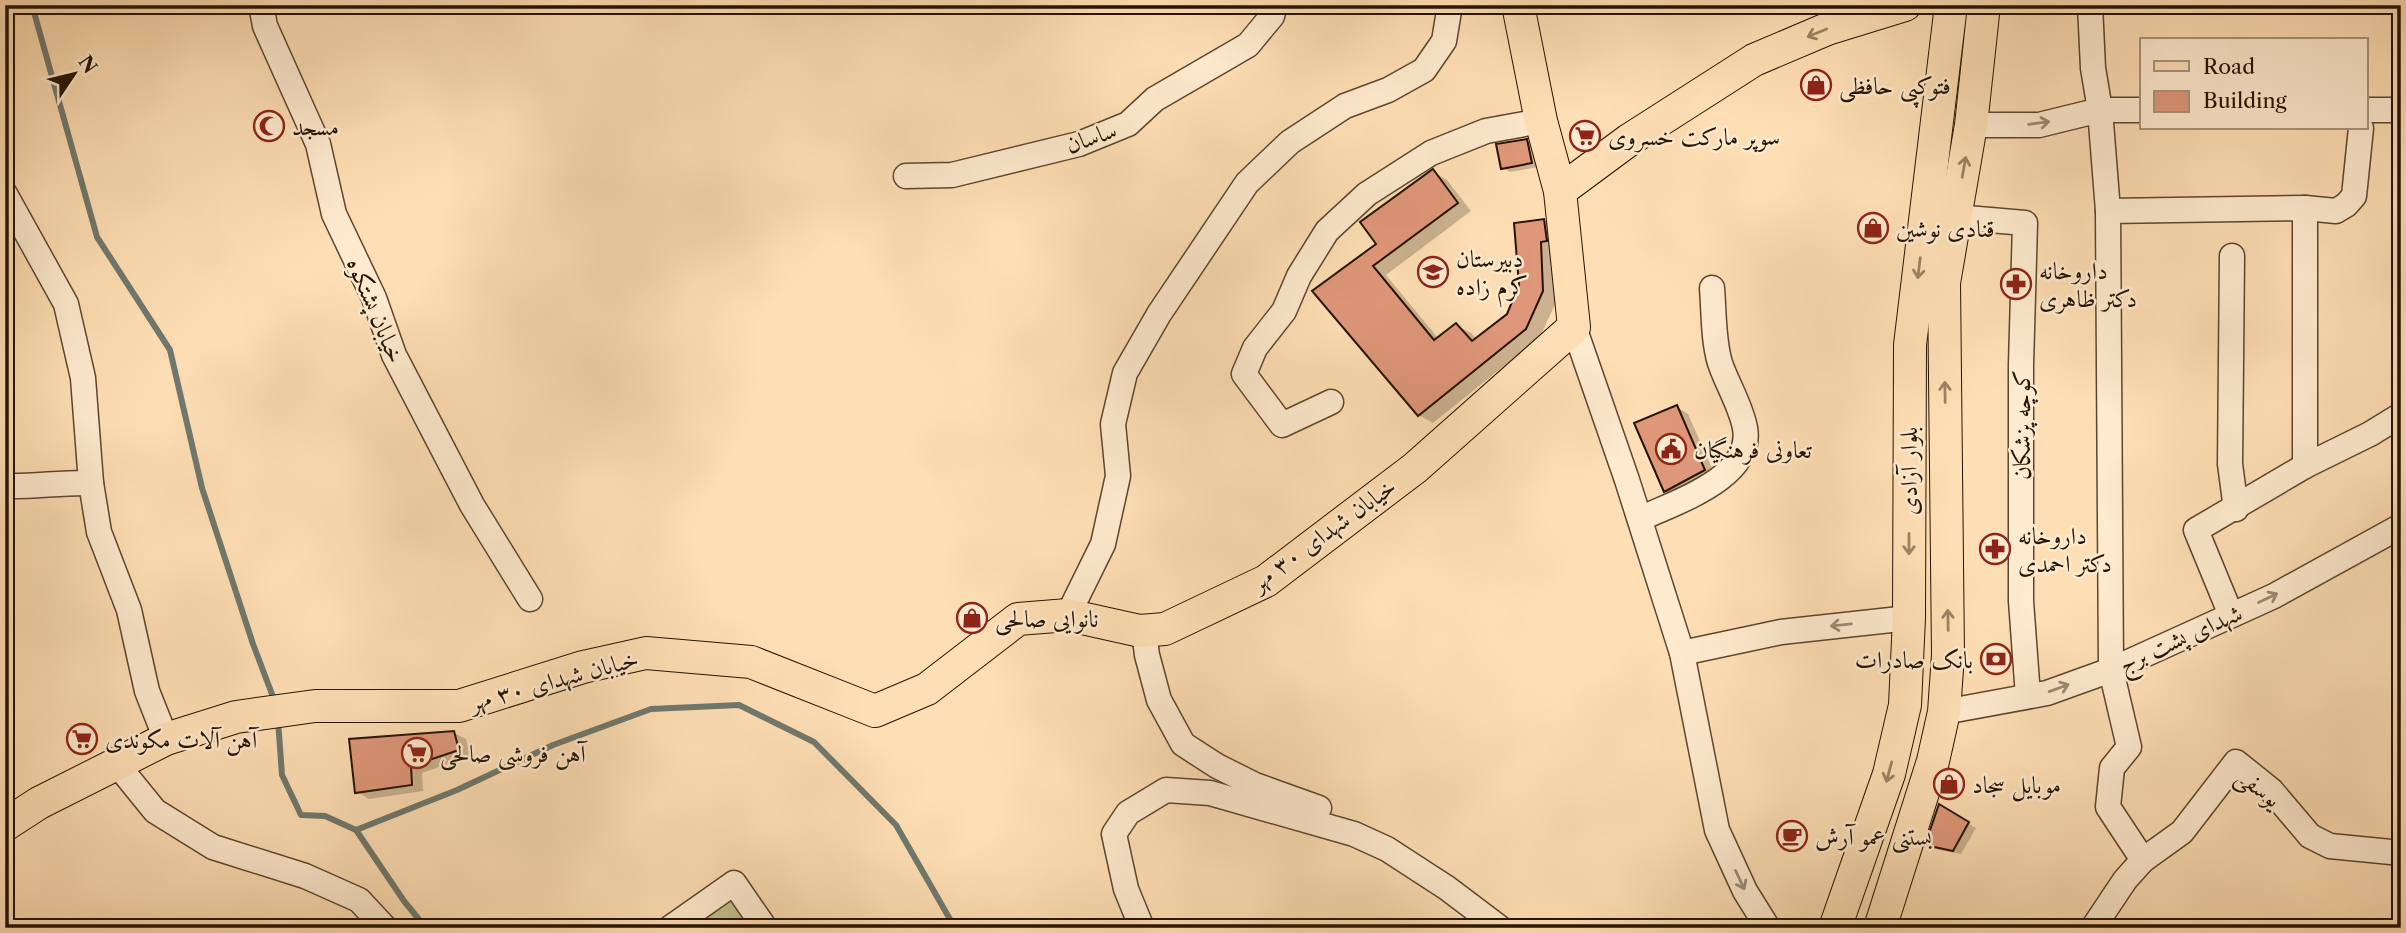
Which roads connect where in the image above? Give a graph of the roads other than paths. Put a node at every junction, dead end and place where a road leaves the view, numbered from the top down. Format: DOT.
graph roads {
  1 [pos="261,5"];
  2 [pos="1275,5"];
  3 [pos="1450,5"];
  4 [pos="1518,5"];
  5 [pos="1905,5"];
  6 [pos="1951,5"];
  7 [pos="1984,5"];
  8 [pos="2090,5"];
  9 [pos="2100,110"];
  10 [pos="2140,110"];
  11 [pos="2368,110"];
  12 [pos="2401,110"];
  13 [pos="1541,121"];
  14 [pos="1971,125"];
  15 [pos="2361,130"];
  16 [pos="906,176"];
  17 [pos="1560,191"];
  18 [pos="5,194"];
  19 [pos="2305,208"];
  20 [pos="2108,211"];
  21 [pos="1955,218"];
  22 [pos="2232,256"];
  23 [pos="1712,288"];
  24 [pos="1574,327"];
  25 [pos="1331,402"];
  26 [pos="2401,415"];
  27 [pos="2305,466"];
  28 [pos="91,484"];
  29 [pos="5,486"];
  30 [pos="2235,509"];
  31 [pos="1640,519"];
  32 [pos="2401,526"];
  33 [pos="530,599"];
  34 [pos="1068,615"];
  35 [pos="2231,615"];
  36 [pos="1909,618"];
  37 [pos="1144,631"];
  38 [pos="1682,653"];
  39 [pos="2111,670"];
  40 [pos="2028,696"];
  41 [pos="1905,705"];
  42 [pos="1944,712"];
  43 [pos="166,738"];
  44 [pos="116,764"];
  45 [pos="5,825"];
  46 [pos="1378,834"];
  47 [pos="1405,850"];
  48 [pos="2401,853"];
  49 [pos="2143,860"];
  50 [pos="385,928"];
  51 [pos="670,928"];
  52 [pos="765,928"];
  53 [pos="1142,928"];
  54 [pos="1500,928"];
  55 [pos="1510,928"];
  56 [pos="1768,928"];
  57 [pos="1835,928"];
  58 [pos="1880,928"];
  59 [pos="2093,928"];
  1 -- 33 [label="street, خیابان پشتکوه"];
  2 -- 16 [label="street, ساسان"];
  3 -- 34 [label="street"];
  4 -- 13 [label="main road"];
  5 -- 17 [label="main road, one-way"];
  6 -- 36 [label="main road, بلوار آزادی, one-way"];
  7 -- 14 [label="main road, بلوار آزادی"];
  8 -- 9 [label="street"];
  9 -- 10 [label="street"];
  14 -- 9 [label="street, one-way"];
  9 -- 20 [label="street"];
  11 -- 12 [label="street"];
  13 -- 17 [label="main road"];
  13 -- 25 [label="street"];
  21 -- 14 [label="main road, بلوار آزادی, one-way"];
  15 -- 19 [label="street"];
  17 -- 24 [label="main road"];
  18 -- 28 [label="street"];
  19 -- 20 [label="street"];
  19 -- 27 [label="street"];
  20 -- 39 [label="street"];
  21 -- 40 [label="street, کوچه پزشکان"];
  42 -- 21 [label="main road, بلوار آزادی, one-way"];
  22 -- 30 [label="street"];
  23 -- 31 [label="street"];
  24 -- 31 [label="street"];
  24 -- 37 [label="main road, خیابان شهدای ۳۰ مهر"];
  26 -- 27 [label="street"];
  27 -- 30 [label="street"];
  28 -- 29 [label="street"];
  28 -- 43 [label="street"];
  30 -- 35 [label="street"];
  31 -- 38 [label="street"];
  35 -- 32 [label="street, شهدای پشت برج, one-way"];
  34 -- 37 [label="main road, خیابان شهدای ۳۰ مهر"];
  34 -- 43 [label="main road, خیابان شهدای ۳۰ مهر"];
  35 -- 39 [label="street, شهدای پشت برج"];
  36 -- 38 [label="street, one-way"];
  36 -- 41 [label="main road, بلوار آزادی"];
  37 -- 46 [label="street"];
  38 -- 56 [label="street, one-way"];
  40 -- 39 [label="street, شهدای پشت برج, one-way"];
  39 -- 49 [label="street"];
  40 -- 42 [label="street, شهدای پشت برج"];
  41 -- 42 [label="main road"];
  41 -- 57 [label="main road, بلوار آزادی, one-way"];
  42 -- 58 [label="main road, بلوار آزادی"];
  43 -- 44 [label="main road, خیابان شهدای ۳۰ مهر"];
  44 -- 45 [label="main road, خیابان شهدای ۳۰ مهر"];
  44 -- 50 [label="street"];
  47 -- 55 [label="street"];
  48 -- 49 [label="street, یوسفی"];
  49 -- 59 [label="street"];
  51 -- 52 [label="street"];
  53 -- 54 [label="street"];
}
